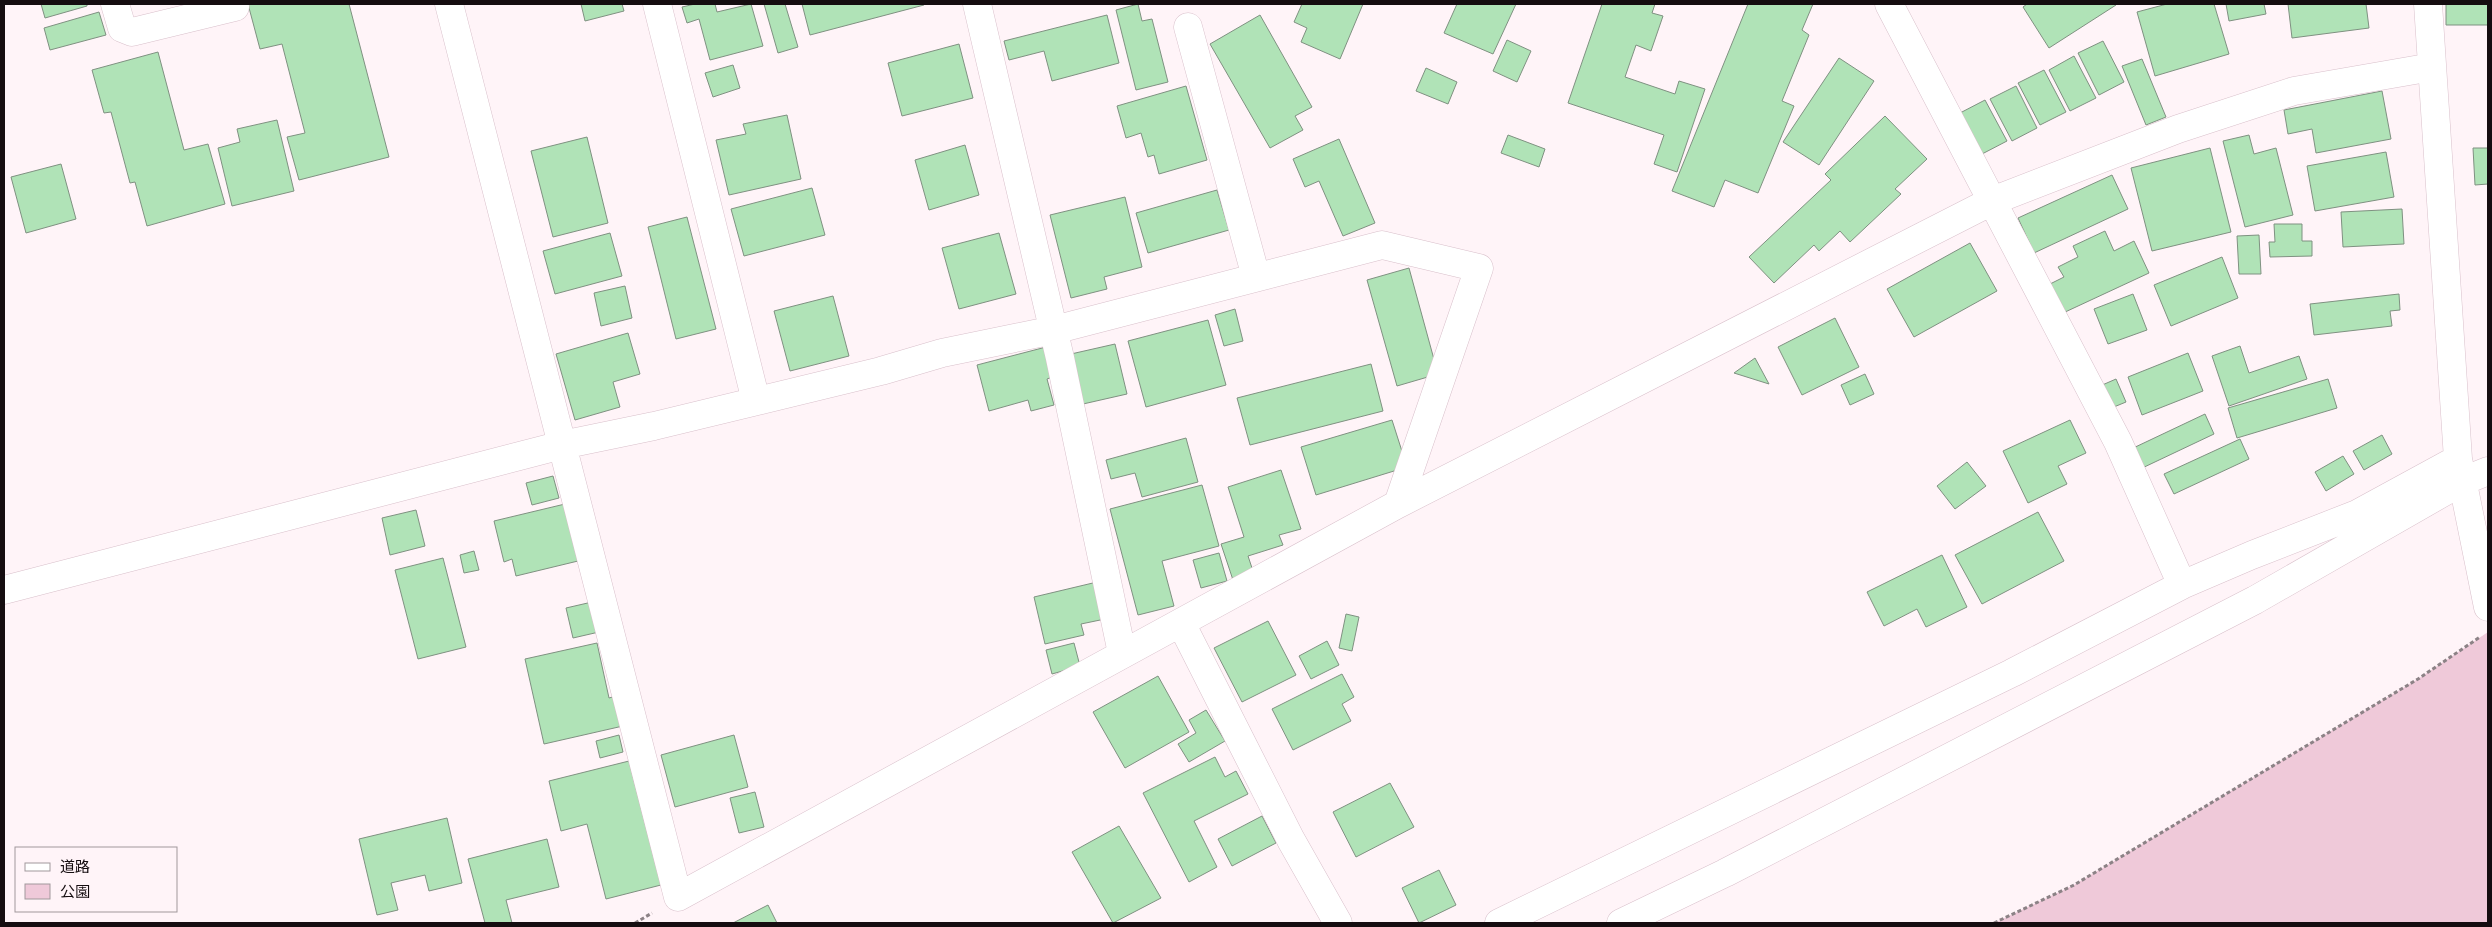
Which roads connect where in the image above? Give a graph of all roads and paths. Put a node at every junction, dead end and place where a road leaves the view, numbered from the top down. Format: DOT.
graph roads {
  1 [pos="115,4"];
  2 [pos="449,4"];
  3 [pos="657,4"];
  4 [pos="977,4"];
  5 [pos="1889,4"];
  6 [pos="2428,4"];
  7 [pos="235,8"];
  8 [pos="1188,27"];
  9 [pos="2432,67"];
  10 [pos="1992,201"];
  11 [pos="1256,277"];
  12 [pos="1054,330"];
  13 [pos="756,402"];
  14 [pos="562,445"];
  15 [pos="2461,470"];
  16 [pos="2488,471"];
  17 [pos="1398,504"];
  18 [pos="2182,585"];
  19 [pos="4,590"];
  20 [pos="2488,607"];
  21 [pos="1181,623"];
  22 [pos="2488,632"];
  23 [pos="1122,653"];
  24 [pos="1725,873"];
  25 [pos="1338,923"];
  26 [pos="1499,923"];
  27 [pos="1621,923"];
  28 [pos="1666,923"];
  29 [pos="1994,923"];
  1 -- 7 [label="street"];
  2 -- 14 [label="street"];
  3 -- 13 [label="street"];
  4 -- 12 [label="street"];
  5 -- 10 [label="street"];
  6 -- 9 [label="street"];
  8 -- 11 [label="street"];
  9 -- 10 [label="street"];
  9 -- 15 [label="street"];
  10 -- 17 [label="street"];
  10 -- 18 [label="street"];
  11 -- 12 [label="street"];
  11 -- 17 [label="street"];
  12 -- 13 [label="street"];
  12 -- 23 [label="street"];
  13 -- 14 [label="street"];
  14 -- 19 [label="street"];
  14 -- 23 [label="street"];
  15 -- 16 [label="street"];
  15 -- 18 [label="street"];
  15 -- 20 [label="street"];
  15 -- 24 [label="street"];
  17 -- 21 [label="street"];
  18 -- 26 [label="street"];
  21 -- 23 [label="street"];
  21 -- 25 [label="street"];
  22 -- 29 [label="path"];
  24 -- 27 [label="street"];
  24 -- 28 [label="street"];
}
